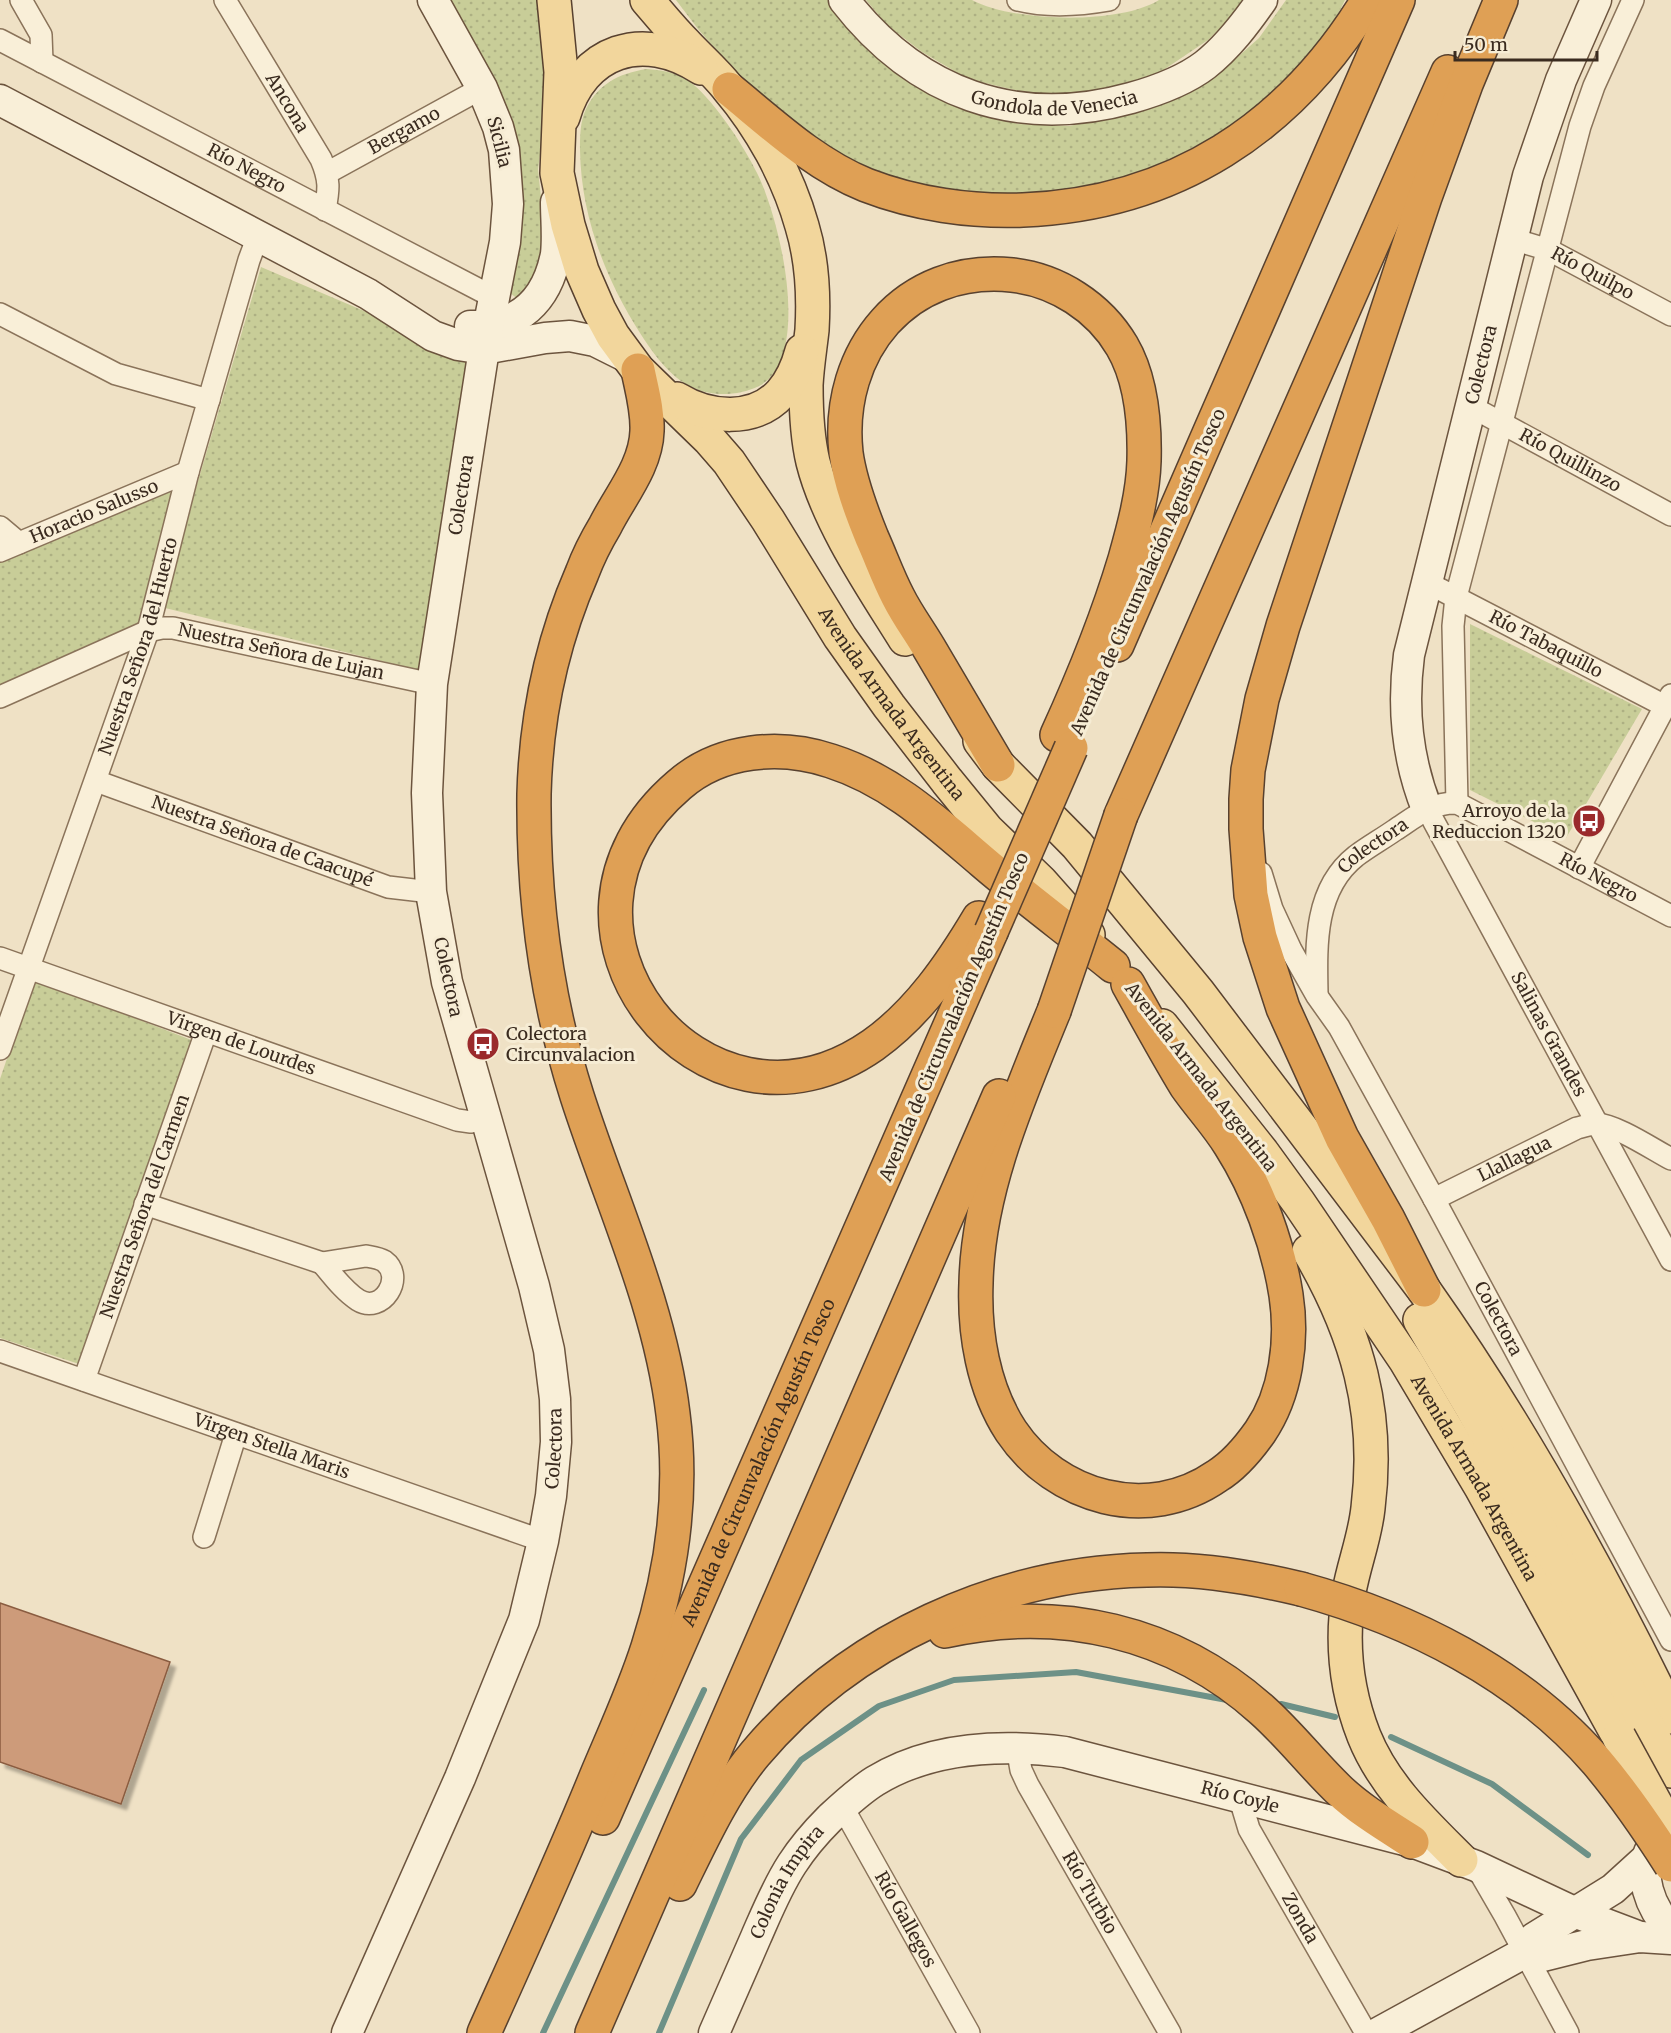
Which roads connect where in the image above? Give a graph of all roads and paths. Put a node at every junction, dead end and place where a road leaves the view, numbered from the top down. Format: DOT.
graph roads {
  1 [pos="21,0"];
  2 [pos="225,0"];
  3 [pos="433,0"];
  4 [pos="554,0"];
  5 [pos="647,0"];
  6 [pos="844,0"];
  7 [pos="1018,0"];
  8 [pos="1109,0"];
  9 [pos="1262,0"];
  10 [pos="1368,0"];
  11 [pos="1398,0"];
  12 [pos="1480,0"];
  13 [pos="1501,0"];
  14 [pos="1596,0"];
  15 [pos="1633,0"];
  16 [pos="0,40"];
  17 [pos="42,62"];
  18 [pos="726,85"];
  19 [pos="482,88"];
  20 [pos="0,100"];
  21 [pos="556,164"];
  22 [pos="327,173"];
  23 [pos="325,210"];
  24 [pos="258,236"];
  25 [pos="1512,239"];
  26 [pos="1549,250"];
  27 [pos="493,297"];
  28 [pos="812,302"];
  29 [pos="1670,311"];
  30 [pos="0,314"];
  31 [pos="486,338"];
  32 [pos="638,370"];
  33 [pos="209,400"];
  34 [pos="1470,406"];
  35 [pos="1502,422"];
  36 [pos="188,472"];
  37 [pos="1671,515"];
  38 [pos="0,527"];
  39 [pos="9,547"];
  40 [pos="1426,582"];
  41 [pos="1456,597"];
  42 [pos="148,631"];
  43 [pos="432,684"];
  44 [pos="0,697"];
  45 [pos="1668,700"];
  46 [pos="1064,742"];
  47 [pos="998,765"];
  48 [pos="96,781"];
  49 [pos="1246,799"];
  50 [pos="1456,803"];
  51 [pos="1427,809"];
  52 [pos="1077,845"];
  53 [pos="1579,868"];
  54 [pos="431,892"];
  55 [pos="1671,916"];
  56 [pos="985,925"];
  57 [pos="0,958"];
  58 [pos="28,968"];
  59 [pos="1121,975"];
  60 [pos="1317,996"];
  61 [pos="1048,1004"];
  62 [pos="206,1032"];
  63 [pos="0,1049"];
  64 [pos="1226,1107"];
  65 [pos="485,1119"];
  66 [pos="1598,1124"];
  67 [pos="1671,1159"];
  68 [pos="1434,1199"];
  69 [pos="145,1204"];
  70 [pos="1671,1260"];
  71 [pos="322,1263"];
  72 [pos="1424,1290"];
  73 [pos="0,1351"];
  74 [pos="84,1380"];
  75 [pos="236,1434"];
  76 [pos="204,1537"];
  77 [pos="543,1541"];
  78 [pos="1671,1640"];
  79 [pos="855,1663"];
  80 [pos="1669,1712"];
  81 [pos="1017,1747"];
  82 [pos="902,1767"];
  83 [pos="1671,1771"];
  84 [pos="1240,1799"];
  85 [pos="842,1806"];
  86 [pos="1671,1822"];
  87 [pos="1671,1832"];
  88 [pos="1412,1842"];
  89 [pos="1659,1862"];
  90 [pos="1469,1863"];
  91 [pos="1574,1912"];
  92 [pos="1671,1930"];
  93 [pos="1640,1937"];
  94 [pos="1671,1939"];
  95 [pos="1524,1953"];
  96 [pos="347,2033"];
  97 [pos="484,2033"];
  98 [pos="508,2033"];
  99 [pos="592,2033"];
  100 [pos="613,2033"];
  101 [pos="714,2033"];
  102 [pos="969,2033"];
  103 [pos="1170,2033"];
  104 [pos="1366,2033"];
  105 [pos="1378,2033"];
  106 [pos="1568,2033"];
  1 -- 17 [label="street"];
  2 -- 22 [label="street, Ancona"];
  3 -- 19 [label="street, Sicilia"];
  4 -- 21 [label="main road, Avenida Armada Argentina"];
  5 -- 18 [label="main road, Avenida Armada Argentina"];
  6 -- 9 [label="street, Gondola de Venecia"];
  7 -- 8 [label="street"];
  10 -- 18 [label="highway"];
  11 -- 46 [label="highway, Avenida de Circunvalación Agustín Tosco"];
  12 -- 61 [label="highway, bridge"];
  13 -- 49 [label="highway"];
  14 -- 25 [label="street, Colectora"];
  15 -- 26 [label="street"];
  16 -- 17 [label="street, Río Negro"];
  17 -- 23 [label="street, Río Negro"];
  18 -- 21 [label="main road, Avenida Armada Argentina"];
  18 -- 28 [label="main road, Avenida Armada Argentina"];
  19 -- 22 [label="street, Bergamo"];
  19 -- 27 [label="street, Sicilia"];
  20 -- 24 [label="street"];
  21 -- 31 [label="street"];
  21 -- 32 [label="main road, Avenida Armada Argentina"];
  22 -- 23 [label="street, Ancona"];
  23 -- 27 [label="street, Río Negro"];
  24 -- 31 [label="street"];
  24 -- 33 [label="street, Nuestra Señora del Huerto"];
  25 -- 26 [label="street, Río Quilpo"];
  25 -- 34 [label="street, Colectora"];
  26 -- 29 [label="street, Río Quilpo"];
  26 -- 35 [label="street"];
  27 -- 31 [label="street, Colectora"];
  28 -- 32 [label="main road, Avenida Armada Argentina"];
  28 -- 47 [label="main road, Avenida Armada Argentina"];
  30 -- 33 [label="street"];
  31 -- 32 [label="street"];
  31 -- 43 [label="street, Colectora"];
  32 -- 59 [label="main road, Avenida Armada Argentina"];
  32 -- 97 [label="highway"];
  33 -- 36 [label="street, Nuestra Señora del Huerto"];
  34 -- 35 [label="street, Río Quillinzo"];
  34 -- 40 [label="street, Colectora"];
  35 -- 37 [label="street, Río Quillinzo"];
  35 -- 41 [label="street"];
  36 -- 39 [label="street, Horacio Salusso"];
  36 -- 42 [label="street, Nuestra Señora del Huerto"];
  38 -- 39 [label="street"];
  40 -- 41 [label="street, Río Tabaquillo"];
  40 -- 51 [label="street, Colectora"];
  41 -- 45 [label="street, Río Tabaquillo"];
  41 -- 50 [label="street"];
  42 -- 43 [label="street, Nuestra Señora de Lujan"];
  42 -- 44 [label="street, Nuestra Señora de Lujan"];
  42 -- 48 [label="street, Nuestra Señora del Huerto"];
  43 -- 54 [label="street, Colectora"];
  45 -- 53 [label="street"];
  46 -- 47 [label="highway"];
  46 -- 56 [label="highway, Avenida de Circunvalación Agustín Tosco, bridge"];
  47 -- 52 [label="main road, Avenida Armada Argentina"];
  48 -- 54 [label="street, Nuestra Señora de Caacupé"];
  48 -- 58 [label="street, Nuestra Señora del Huerto"];
  49 -- 60 [label="street"];
  49 -- 72 [label="highway"];
  50 -- 51 [label="street"];
  50 -- 53 [label="street, Río Negro"];
  51 -- 60 [label="street, Colectora"];
  51 -- 66 [label="street, Salinas Grandes"];
  52 -- 72 [label="main road, Avenida Armada Argentina"];
  52 -- 83 [label="main road"];
  53 -- 55 [label="street, Río Negro"];
  54 -- 65 [label="street, Colectora"];
  56 -- 59 [label="highway"];
  56 -- 98 [label="highway, Avenida de Circunvalación Agustín Tosco"];
  57 -- 58 [label="street, Virgen de Lourdes"];
  58 -- 62 [label="street, Virgen de Lourdes"];
  58 -- 63 [label="street, Nuestra Señora del Huerto"];
  59 -- 61 [label="highway"];
  59 -- 64 [label="main road, Avenida Armada Argentina"];
  60 -- 68 [label="street, Colectora"];
  61 -- 99 [label="highway"];
  62 -- 65 [label="street, Virgen de Lourdes"];
  62 -- 69 [label="street, Nuestra Señora del Carmen"];
  64 -- 87 [label="main road, Avenida Armada Argentina, bridge"];
  64 -- 90 [label="main road"];
  65 -- 77 [label="street, Colectora"];
  66 -- 67 [label="street"];
  66 -- 68 [label="street, Llallagua"];
  66 -- 70 [label="street, Salinas Grandes"];
  68 -- 78 [label="street, Colectora"];
  69 -- 71 [label="street"];
  69 -- 74 [label="street, Nuestra Señora del Carmen"];
  72 -- 80 [label="main road, Avenida Armada Argentina"];
  73 -- 74 [label="street, Virgen Stella Maris"];
  74 -- 75 [label="street, Virgen Stella Maris"];
  75 -- 76 [label="street"];
  75 -- 77 [label="street, Virgen Stella Maris"];
  77 -- 96 [label="street, Colectora"];
  79 -- 88 [label="highway"];
  79 -- 89 [label="highway, bridge"];
  79 -- 100 [label="highway"];
  81 -- 82 [label="street, Río Coyle"];
  81 -- 84 [label="street, Río Coyle"];
  81 -- 103 [label="street, Río Turbio"];
  82 -- 85 [label="street, Colonia Impira"];
  84 -- 88 [label="street, Río Coyle"];
  84 -- 104 [label="street, Zonda"];
  85 -- 101 [label="street, Colonia Impira"];
  85 -- 102 [label="street, Río Gallegos"];
  86 -- 89 [label="street"];
  88 -- 90 [label="street, Río Coyle"];
  89 -- 91 [label="street"];
  89 -- 92 [label="street"];
  90 -- 91 [label="street, Río Coyle"];
  90 -- 95 [label="street"];
  91 -- 93 [label="street, Río Coyle"];
  91 -- 95 [label="street"];
  93 -- 94 [label="street"];
  93 -- 95 [label="street"];
  95 -- 105 [label="street"];
  95 -- 106 [label="street"];
}
